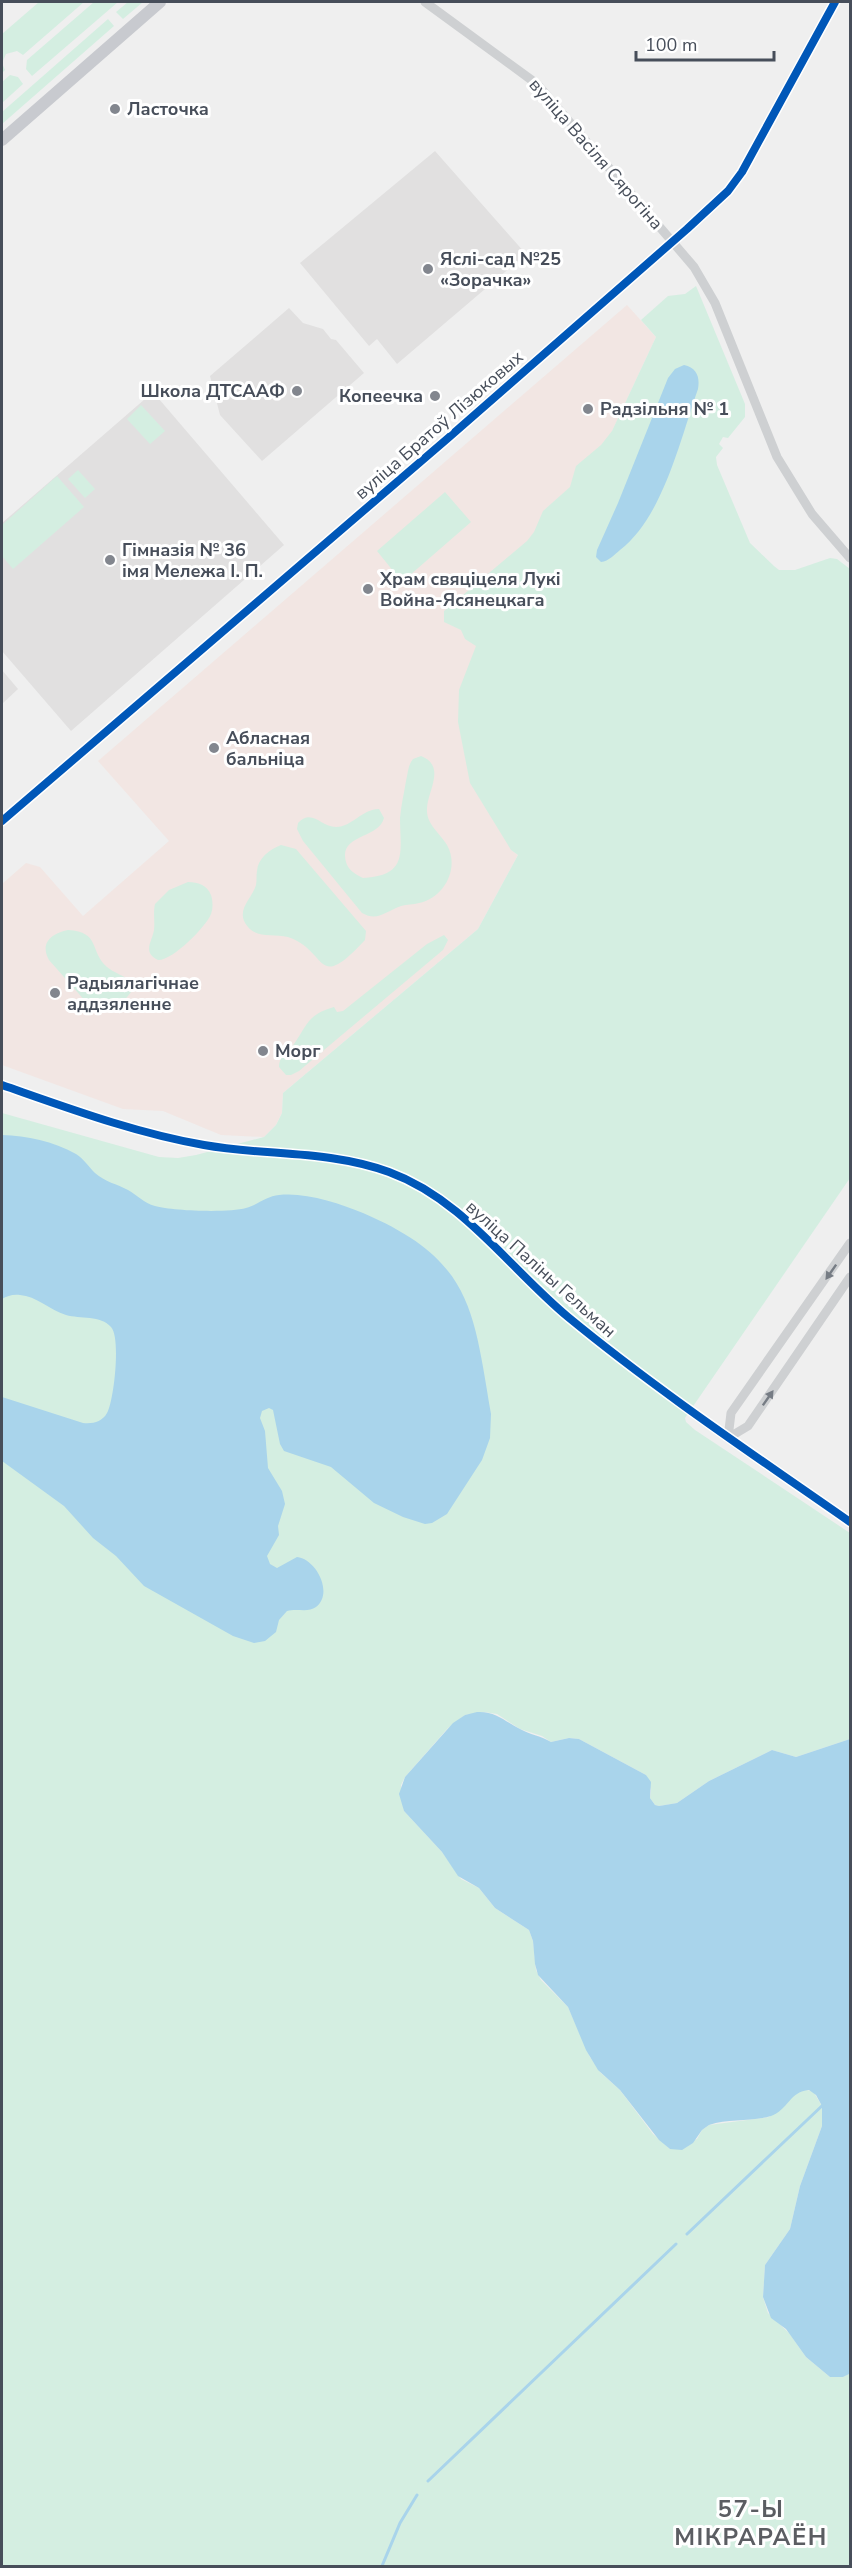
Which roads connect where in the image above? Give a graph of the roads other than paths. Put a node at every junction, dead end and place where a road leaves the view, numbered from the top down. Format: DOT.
graph roads {
  1 [pos="160,2"];
  2 [pos="425,2"];
  3 [pos="835,2"];
  4 [pos="2,140"];
  5 [pos="673,242"];
  6 [pos="850,558"];
  7 [pos="2,821"];
  8 [pos="2,1086"];
  9 [pos="850,1243"];
  10 [pos="850,1277"];
  11 [pos="728,1438"];
  12 [pos="850,1522"];
  1 -- 4 [label="main road"];
  2 -- 5 [label="street, вуліца Васіля Сярогіна"];
  3 -- 5 [label="street, вуліца Братоў Лізюковых"];
  5 -- 6 [label="street, вуліца Васіля Сярогіна"];
  5 -- 7 [label="street, вуліца Братоў Лізюковых"];
  8 -- 11 [label="street, вуліца Паліны Гельман"];
  9 -- 11 [label="street, one-way"];
  11 -- 10 [label="street, one-way"];
  11 -- 12 [label="street, вуліца Паліны Гельман"];
}
